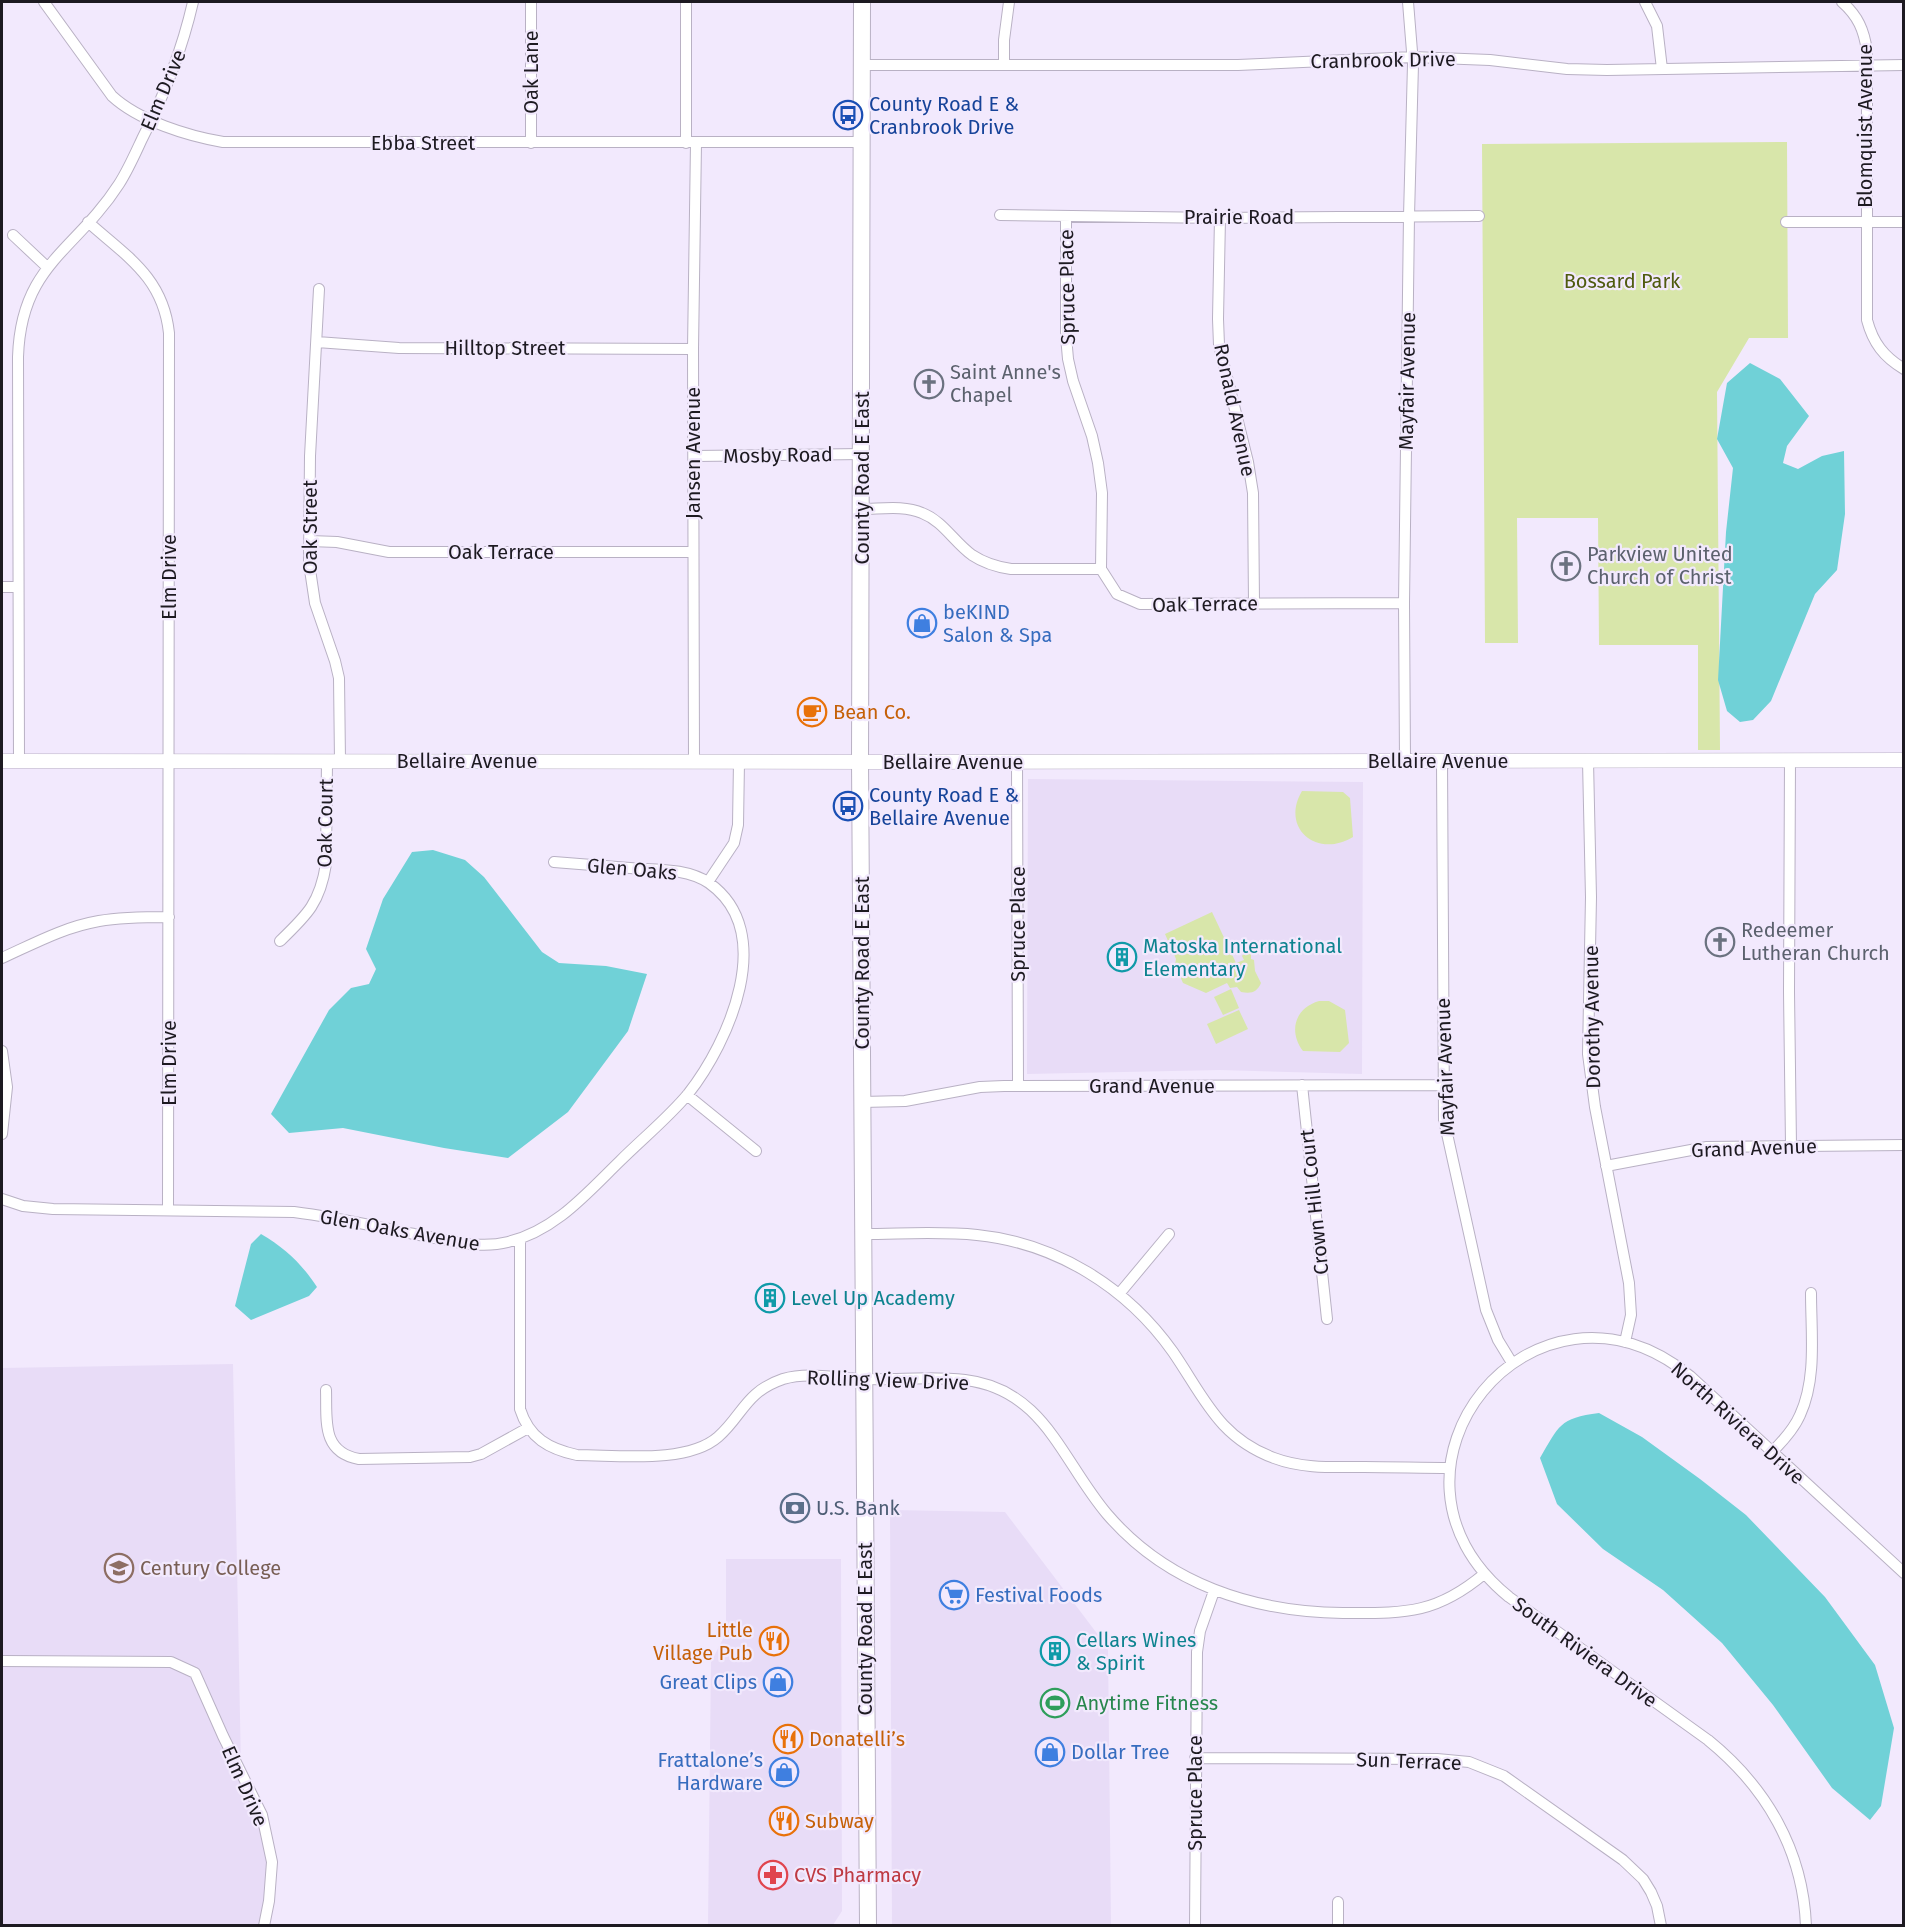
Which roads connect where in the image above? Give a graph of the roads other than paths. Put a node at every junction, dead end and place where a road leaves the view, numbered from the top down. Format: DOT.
graph roads {
  1 [pos="44,2"];
  2 [pos="193,2"];
  3 [pos="531,2"];
  4 [pos="686,2"];
  5 [pos="862,2"];
  6 [pos="1009,2"];
  7 [pos="1408,2"];
  8 [pos="1645,2"];
  9 [pos="1842,2"];
  10 [pos="1413,57"];
  11 [pos="1004,64"];
  12 [pos="862,65"];
  13 [pos="1867,65"];
  14 [pos="1904,65"];
  15 [pos="1662,69"];
  16 [pos="152,120"];
  17 [pos="862,142"];
  18 [pos="531,143"];
  19 [pos="691,143"];
  20 [pos="1000,215"];
  21 [pos="1066,216"];
  22 [pos="1409,216"];
  23 [pos="1479,216"];
  24 [pos="1220,218"];
  25 [pos="88,222"];
  26 [pos="1786,222"];
  27 [pos="1866,222"];
  28 [pos="1904,222"];
  29 [pos="13,235"];
  30 [pos="47,267"];
  31 [pos="319,290"];
  32 [pos="317,342"];
  33 [pos="693,349"];
  34 [pos="1904,369"];
  35 [pos="862,454"];
  36 [pos="694,456"];
  37 [pos="862,509"];
  38 [pos="310,542"];
  39 [pos="693,552"];
  40 [pos="1101,569"];
  41 [pos="2,587"];
  42 [pos="18,587"];
  43 [pos="1254,603"];
  44 [pos="1404,603"];
  45 [pos="1790,760"];
  46 [pos="1904,760"];
  47 [pos="2,761"];
  48 [pos="19,761"];
  49 [pos="170,761"];
  50 [pos="333,761"];
  51 [pos="1405,761"];
  52 [pos="1442,761"];
  53 [pos="1588,761"];
  54 [pos="694,762"];
  55 [pos="739,762"];
  56 [pos="860,762"];
  57 [pos="1017,762"];
  58 [pos="554,862"];
  59 [pos="708,882"];
  60 [pos="170,917"];
  61 [pos="280,941"];
  62 [pos="2,958"];
  63 [pos="2,1052"];
  64 [pos="1302,1085"];
  65 [pos="1443,1085"];
  66 [pos="1018,1086"];
  67 [pos="687,1095"];
  68 [pos="862,1102"];
  69 [pos="2,1134"];
  70 [pos="1791,1145"];
  71 [pos="1904,1145"];
  72 [pos="756,1151"];
  73 [pos="1606,1166"];
  74 [pos="2,1199"];
  75 [pos="168,1210"];
  76 [pos="863,1234"];
  77 [pos="1169,1234"];
  78 [pos="520,1239"];
  79 [pos="1811,1293"];
  80 [pos="1119,1294"];
  81 [pos="1327,1319"];
  82 [pos="1625,1342"];
  83 [pos="1512,1363"];
  84 [pos="864,1379"];
  85 [pos="326,1390"];
  86 [pos="528,1428"];
  87 [pos="1772,1452"];
  88 [pos="1450,1468"];
  89 [pos="1904,1573"];
  90 [pos="1484,1574"];
  91 [pos="1214,1591"];
  92 [pos="2,1661"];
  93 [pos="1196,1758"];
  94 [pos="1338,1902"];
  95 [pos="264,1926"];
  96 [pos="868,1926"];
  97 [pos="1195,1926"];
  98 [pos="1338,1926"];
  99 [pos="1661,1926"];
  100 [pos="1806,1926"];
  1 -- 16 [label="street, Ebba Street"];
  2 -- 16 [label="street, Elm Drive"];
  3 -- 18 [label="street, Oak Lane"];
  4 -- 19 [label="street, Jansen Avenue"];
  5 -- 12 [label="main road, County Road E East"];
  6 -- 11 [label="street"];
  7 -- 10 [label="street, Mayfair Avenue"];
  8 -- 15 [label="street"];
  9 -- 13 [label="street, Blomquist Avenue"];
  10 -- 11 [label="street, Cranbrook Drive"];
  10 -- 15 [label="street, Cranbrook Drive"];
  10 -- 22 [label="street, Mayfair Avenue"];
  11 -- 12 [label="street, Cranbrook Drive"];
  12 -- 17 [label="main road, County Road E East"];
  13 -- 14 [label="street, Cranbrook Drive"];
  13 -- 15 [label="street, Cranbrook Drive"];
  13 -- 27 [label="street, Blomquist Avenue"];
  16 -- 18 [label="street, Ebba Street"];
  16 -- 25 [label="street, Elm Drive"];
  17 -- 19 [label="street, Ebba Street"];
  17 -- 35 [label="main road, County Road E East"];
  18 -- 19 [label="street, Ebba Street"];
  19 -- 33 [label="street, Jansen Avenue"];
  20 -- 21 [label="street, Prairie Road"];
  21 -- 24 [label="street, Prairie Road"];
  21 -- 40 [label="street, Spruce Place"];
  22 -- 23 [label="street, Prairie Road"];
  22 -- 24 [label="street, Prairie Road"];
  22 -- 44 [label="street, Mayfair Avenue"];
  24 -- 43 [label="street, Ronald Avenue"];
  25 -- 30 [label="street"];
  25 -- 49 [label="street, Elm Drive"];
  26 -- 27 [label="street"];
  27 -- 28 [label="street"];
  27 -- 34 [label="street"];
  29 -- 30 [label="street"];
  30 -- 42 [label="street"];
  31 -- 32 [label="street, Oak Street"];
  32 -- 33 [label="street, Hilltop Street"];
  32 -- 38 [label="street, Oak Street"];
  33 -- 36 [label="street, Jansen Avenue"];
  35 -- 36 [label="street, Mosby Road"];
  35 -- 37 [label="main road, County Road E East"];
  36 -- 39 [label="street, Jansen Avenue"];
  37 -- 40 [label="street"];
  37 -- 56 [label="main road, County Road E East"];
  38 -- 39 [label="street, Oak Terrace"];
  38 -- 50 [label="street, Oak Street"];
  39 -- 54 [label="street, Jansen Avenue"];
  40 -- 43 [label="street, Oak Terrace"];
  41 -- 42 [label="street"];
  42 -- 48 [label="street"];
  43 -- 44 [label="street, Oak Terrace"];
  44 -- 51 [label="street, Mayfair Avenue"];
  45 -- 46 [label="street, Bellaire Avenue"];
  45 -- 53 [label="street, Bellaire Avenue"];
  45 -- 70 [label="street"];
  47 -- 48 [label="street, Bellaire Avenue"];
  48 -- 49 [label="street, Bellaire Avenue"];
  49 -- 50 [label="street, Bellaire Avenue"];
  49 -- 60 [label="street, Elm Drive"];
  50 -- 54 [label="street, Bellaire Avenue"];
  50 -- 61 [label="street, Oak Court"];
  51 -- 52 [label="street, Bellaire Avenue"];
  51 -- 57 [label="street, Bellaire Avenue"];
  52 -- 53 [label="street, Bellaire Avenue"];
  52 -- 65 [label="street, Mayfair Avenue"];
  53 -- 73 [label="street, Dorothy Avenue"];
  54 -- 55 [label="street, Bellaire Avenue"];
  55 -- 56 [label="street, Bellaire Avenue"];
  55 -- 59 [label="street"];
  56 -- 57 [label="street, Bellaire Avenue"];
  56 -- 68 [label="main road, County Road E East"];
  57 -- 66 [label="street, Spruce Place"];
  58 -- 59 [label="street, Glen Oaks"];
  59 -- 67 [label="street, Glen Oaks Avenue"];
  60 -- 62 [label="street"];
  60 -- 75 [label="street, Elm Drive"];
  63 -- 69 [label="street"];
  64 -- 65 [label="street, Grand Avenue"];
  64 -- 66 [label="street, Grand Avenue"];
  64 -- 81 [label="street, Crown Hill Court"];
  65 -- 83 [label="street, Mayfair Avenue"];
  66 -- 68 [label="street, Grand Avenue"];
  67 -- 72 [label="street"];
  67 -- 78 [label="street, Glen Oaks Avenue"];
  68 -- 76 [label="main road, County Road E East"];
  70 -- 71 [label="street, Grand Avenue"];
  70 -- 73 [label="street, Grand Avenue"];
  73 -- 82 [label="street, Dorothy Avenue"];
  74 -- 75 [label="street, Glen Oaks Avenue"];
  75 -- 78 [label="street, Glen Oaks Avenue"];
  76 -- 80 [label="street"];
  76 -- 84 [label="main road, County Road E East"];
  77 -- 80 [label="street"];
  78 -- 86 [label="street"];
  79 -- 87 [label="street"];
  80 -- 88 [label="street"];
  82 -- 83 [label="street, North Riviera Drive"];
  82 -- 87 [label="street, North Riviera Drive"];
  83 -- 88 [label="street, South Riviera Drive"];
  84 -- 86 [label="street, Rolling View Drive"];
  84 -- 91 [label="street, Rolling View Drive"];
  84 -- 96 [label="main road, County Road E East"];
  85 -- 86 [label="street"];
  87 -- 89 [label="street, North Riviera Drive"];
  88 -- 90 [label="street, South Riviera Drive"];
  90 -- 91 [label="street, Rolling View Drive"];
  90 -- 100 [label="street, South Riviera Drive"];
  91 -- 93 [label="street, Spruce Place"];
  92 -- 95 [label="street, Elm Drive"];
  93 -- 97 [label="street, Spruce Place"];
  93 -- 99 [label="street, Sun Terrace"];
  94 -- 98 [label="street"];
}
